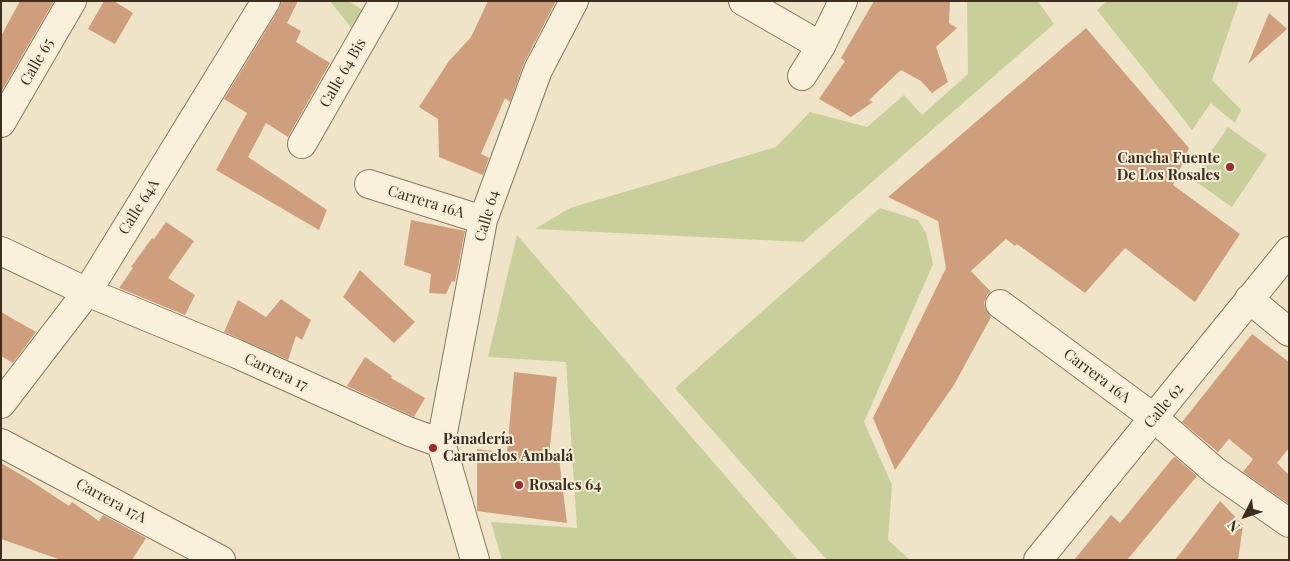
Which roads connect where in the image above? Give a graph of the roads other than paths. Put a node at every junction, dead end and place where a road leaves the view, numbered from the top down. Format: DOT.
graph roads {
  1 [pos="72,1"];
  2 [pos="266,1"];
  3 [pos="384,1"];
  4 [pos="574,1"];
  5 [pos="743,1"];
  6 [pos="843,1"];
  7 [pos="821,46"];
  8 [pos="802,76"];
  9 [pos="1,123"];
  10 [pos="302,144"];
  11 [pos="369,184"];
  12 [pos="483,220"];
  13 [pos="1,251"];
  14 [pos="1289,251"];
  15 [pos="87,292"];
  16 [pos="1249,300"];
  17 [pos="1000,304"];
  18 [pos="1289,332"];
  19 [pos="1,404"];
  20 [pos="1154,418"];
  21 [pos="1,443"];
  22 [pos="441,443"];
  23 [pos="1289,523"];
  24 [pos="221,560"];
  25 [pos="475,560"];
  26 [pos="1038,560"];
  1 -- 9 [label="street, Calle 65"];
  2 -- 15 [label="street, Calle 64A"];
  3 -- 10 [label="street, Calle 64 Bis"];
  4 -- 12 [label="street, Calle 64"];
  5 -- 7 [label="street"];
  6 -- 7 [label="street"];
  7 -- 8 [label="street"];
  11 -- 12 [label="street, Carrera 16A"];
  12 -- 22 [label="street, Calle 64"];
  13 -- 15 [label="street, Carrera 17"];
  14 -- 16 [label="street, Calle 62"];
  15 -- 19 [label="street, Calle 64A"];
  15 -- 22 [label="street, Carrera 17"];
  16 -- 18 [label="street"];
  16 -- 20 [label="street, Calle 62"];
  17 -- 20 [label="street, Carrera 16A"];
  20 -- 23 [label="street, Carrera 16A"];
  20 -- 26 [label="street, Calle 62"];
  21 -- 24 [label="street, Carrera 17A"];
  22 -- 25 [label="street"];
}
